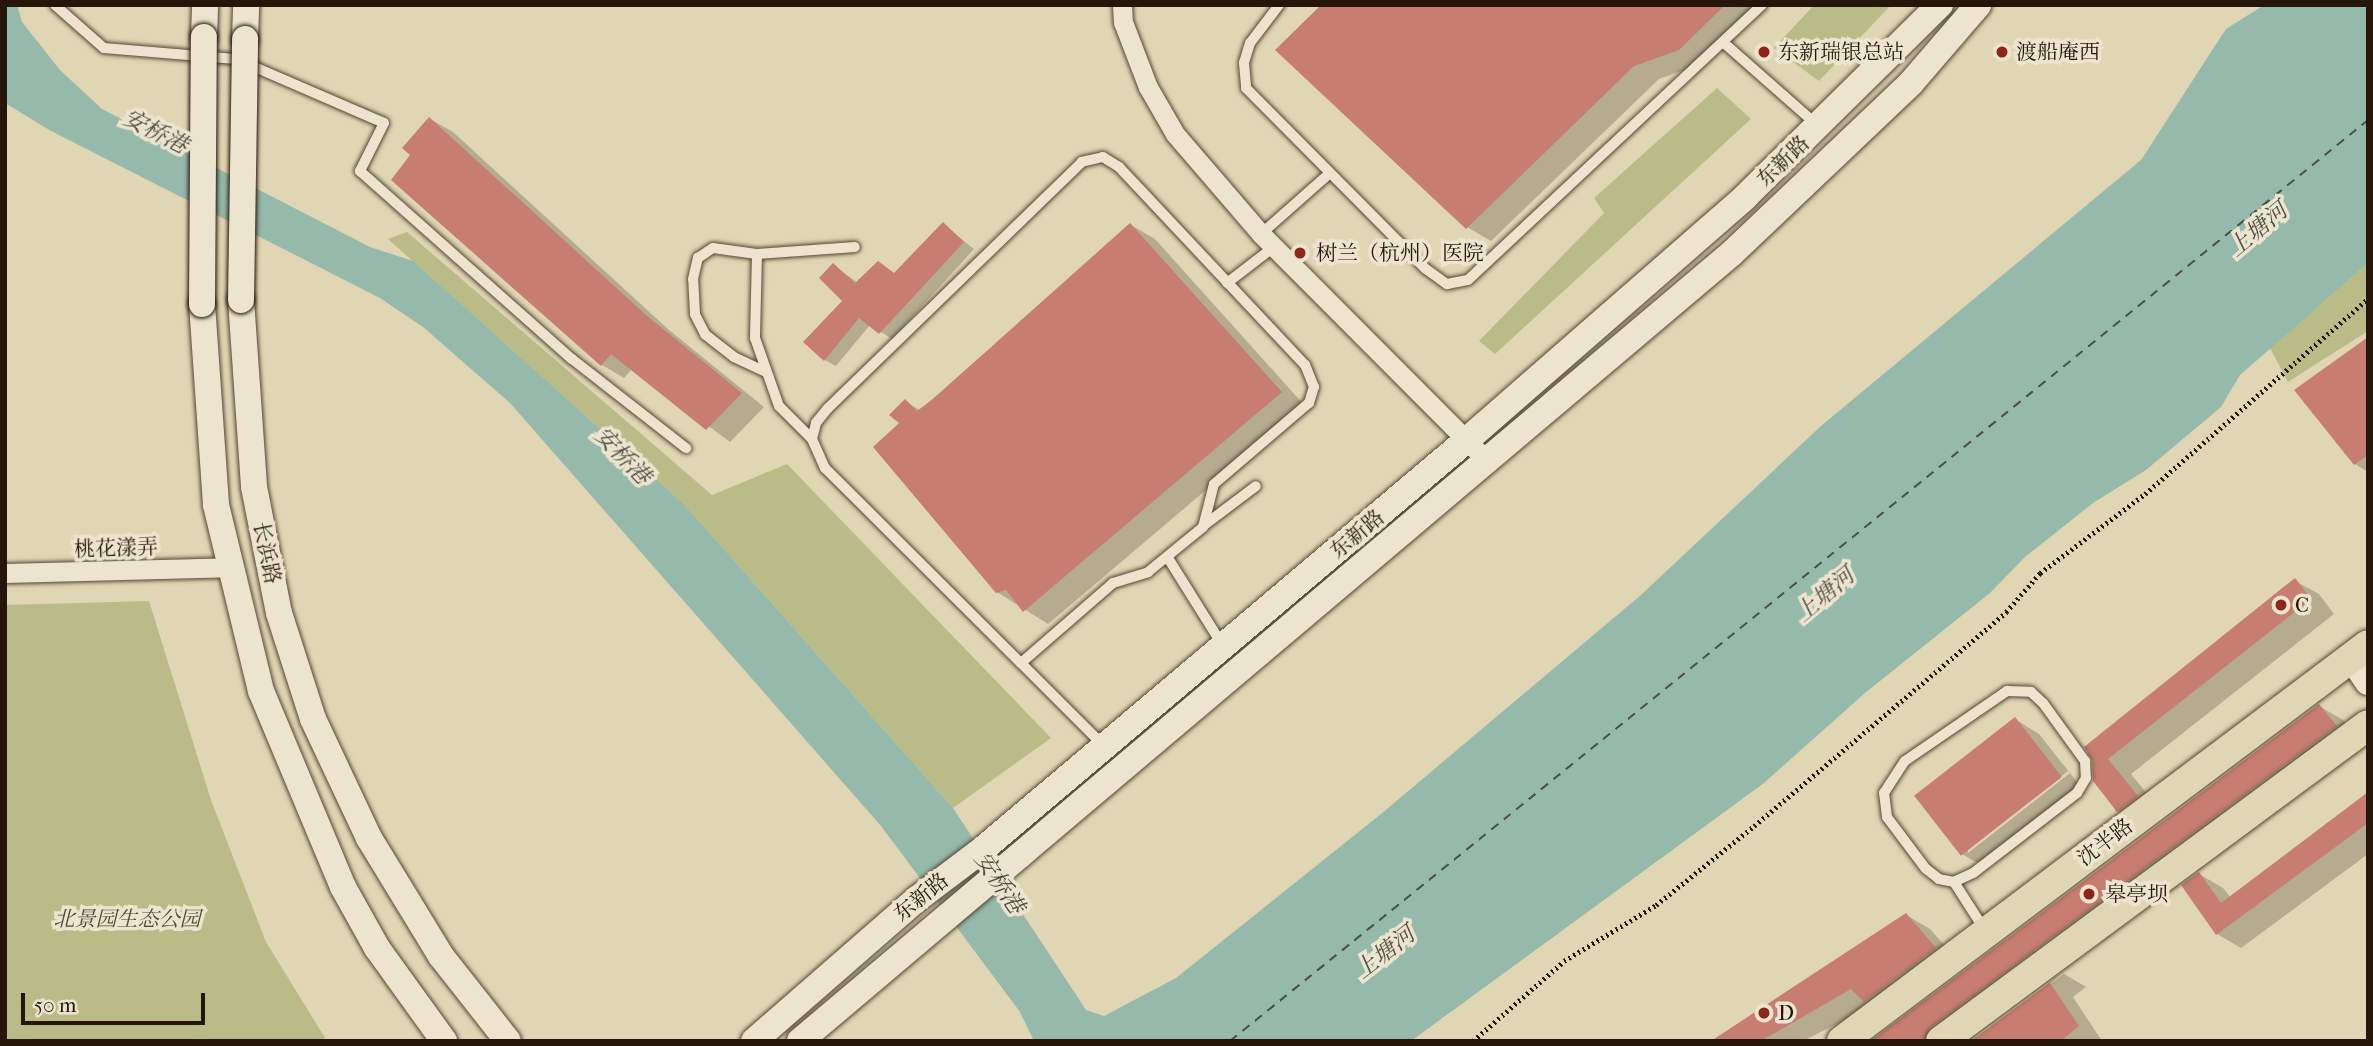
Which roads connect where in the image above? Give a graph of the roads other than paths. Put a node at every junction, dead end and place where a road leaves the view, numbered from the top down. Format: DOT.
graph roads {
  1 [pos="55,5"];
  2 [pos="205,5"];
  3 [pos="246,5"];
  4 [pos="1122,5"];
  5 [pos="1279,5"];
  6 [pos="1762,5"];
  7 [pos="1940,5"];
  8 [pos="1978,5"];
  9 [pos="1724,43"];
  10 [pos="1819,127"];
  11 [pos="1330,173"];
  12 [pos="1268,241"];
  13 [pos="855,247"];
  14 [pos="757,254"];
  15 [pos="1227,283"];
  16 [pos="766,372"];
  17 [pos="812,439"];
  18 [pos="1468,439"];
  19 [pos="685,448"];
  20 [pos="1488,462"];
  21 [pos="1256,486"];
  22 [pos="1203,527"];
  23 [pos="1168,558"];
  24 [pos="229,567"];
  25 [pos="5,573"];
  26 [pos="1223,646"];
  27 [pos="2359,651"];
  28 [pos="1021,663"];
  29 [pos="2368,682"];
  30 [pos="2368,725"];
  31 [pos="1104,747"];
  32 [pos="1954,882"];
  33 [pos="1986,932"];
  34 [pos="444,1041"];
  35 [pos="508,1041"];
  36 [pos="754,1041"];
  37 [pos="800,1041"];
  38 [pos="1842,1041"];
  39 [pos="1941,1041"];
  1 -- 19 [label="lane"];
  2 -- 24 [label="main road, 长浜路, bridge"];
  3 -- 35 [label="main road, 长浜路, bridge"];
  4 -- 12 [label="street"];
  5 -- 11 [label="lane"];
  6 -- 9 [label="lane"];
  7 -- 10 [label="main road, 东新路"];
  8 -- 20 [label="main road, 东新路"];
  9 -- 10 [label="lane"];
  9 -- 11 [label="lane"];
  10 -- 18 [label="main road, 东新路"];
  11 -- 12 [label="lane"];
  12 -- 15 [label="lane"];
  12 -- 18 [label="street"];
  13 -- 14 [label="lane"];
  14 -- 16 [label="lane"];
  14 -- 16 [label="lane"];
  15 -- 17 [label="lane"];
  15 -- 22 [label="lane"];
  16 -- 17 [label="lane"];
  17 -- 28 [label="lane"];
  18 -- 20 [label="street"];
  18 -- 26 [label="main road, 东新路"];
  20 -- 37 [label="main road, 东新路"];
  21 -- 22 [label="lane"];
  22 -- 23 [label="lane"];
  23 -- 26 [label="lane"];
  23 -- 28 [label="lane"];
  24 -- 25 [label="street, 桃花漾弄"];
  24 -- 34 [label="main road, 长浜路"];
  26 -- 31 [label="main road, 东新路"];
  27 -- 29 [label="main road"];
  27 -- 33 [label="main road, 沈半路"];
  28 -- 31 [label="lane"];
  30 -- 39 [label="main road"];
  31 -- 36 [label="main road, 东新路"];
  32 -- 32 [label="lane"];
  32 -- 33 [label="lane"];
  33 -- 38 [label="main road, 沈半路"];
}
